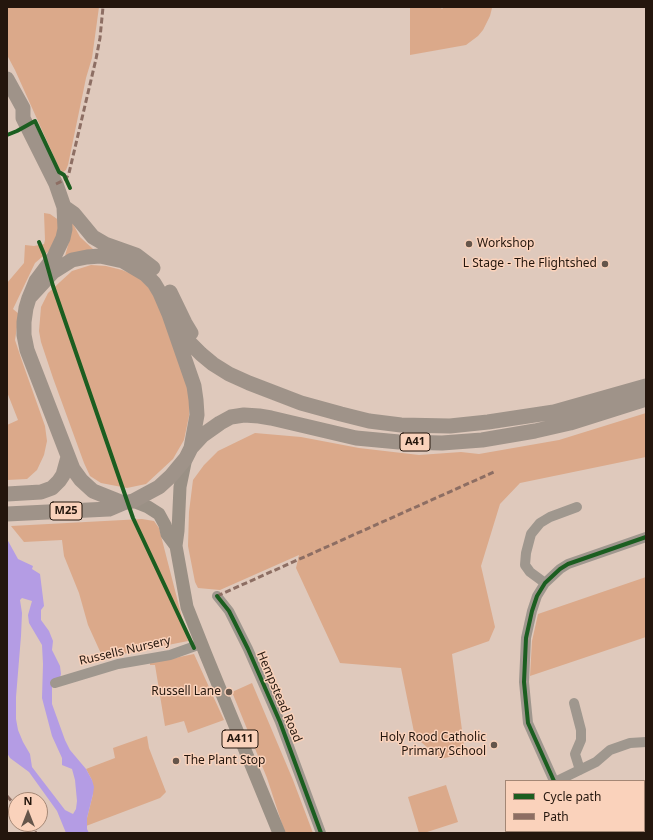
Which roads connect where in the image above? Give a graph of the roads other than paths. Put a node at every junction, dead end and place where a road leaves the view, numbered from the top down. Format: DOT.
graph roads {
  1 [pos="7,79"];
  2 [pos="7,99"];
  3 [pos="23,118"];
  4 [pos="72,215"];
  5 [pos="123,261"];
  6 [pos="29,298"];
  7 [pos="169,314"];
  8 [pos="646,376"];
  9 [pos="646,386"];
  10 [pos="287,398"];
  11 [pos="646,399"];
  12 [pos="515,418"];
  13 [pos="188,453"];
  14 [pos="68,457"];
  15 [pos="7,494"];
  16 [pos="128,502"];
  17 [pos="577,507"];
  18 [pos="7,514"];
  19 [pos="646,537"];
  20 [pos="176,546"];
  21 [pos="545,583"];
  22 [pos="217,596"];
  23 [pos="202,644"];
  24 [pos="55,682"];
  25 [pos="574,703"];
  26 [pos="646,742"];
  27 [pos="580,770"];
  28 [pos="554,780"];
  29 [pos="559,780"];
  30 [pos="279,833"];
  31 [pos="321,833"];
  1 -- 3 [label="highway"];
  2 -- 3 [label="highway"];
  3 -- 4 [label="highway"];
  4 -- 5 [label="highway"];
  4 -- 6 [label="highway"];
  4 -- 10 [label="highway"];
  5 -- 6 [label="highway"];
  5 -- 7 [label="highway"];
  6 -- 14 [label="highway"];
  7 -- 10 [label="highway, A41"];
  7 -- 13 [label="highway"];
  8 -- 12 [label="highway"];
  9 -- 12 [label="highway, A41"];
  10 -- 12 [label="highway, A41"];
  11 -- 13 [label="highway, A41"];
  13 -- 16 [label="highway"];
  13 -- 20 [label="main road, A411"];
  14 -- 15 [label="highway, M25"];
  14 -- 16 [label="highway"];
  16 -- 18 [label="highway, M25"];
  16 -- 20 [label="main road, A411"];
  17 -- 21 [label="street"];
  19 -- 21 [label="street"];
  20 -- 23 [label="main road, A411"];
  21 -- 28 [label="street"];
  22 -- 31 [label="street, Hempstead Road"];
  23 -- 24 [label="street, Russells Nursery"];
  23 -- 30 [label="main road, A411"];
  25 -- 27 [label="street"];
  26 -- 27 [label="street"];
  27 -- 29 [label="street"];
}
